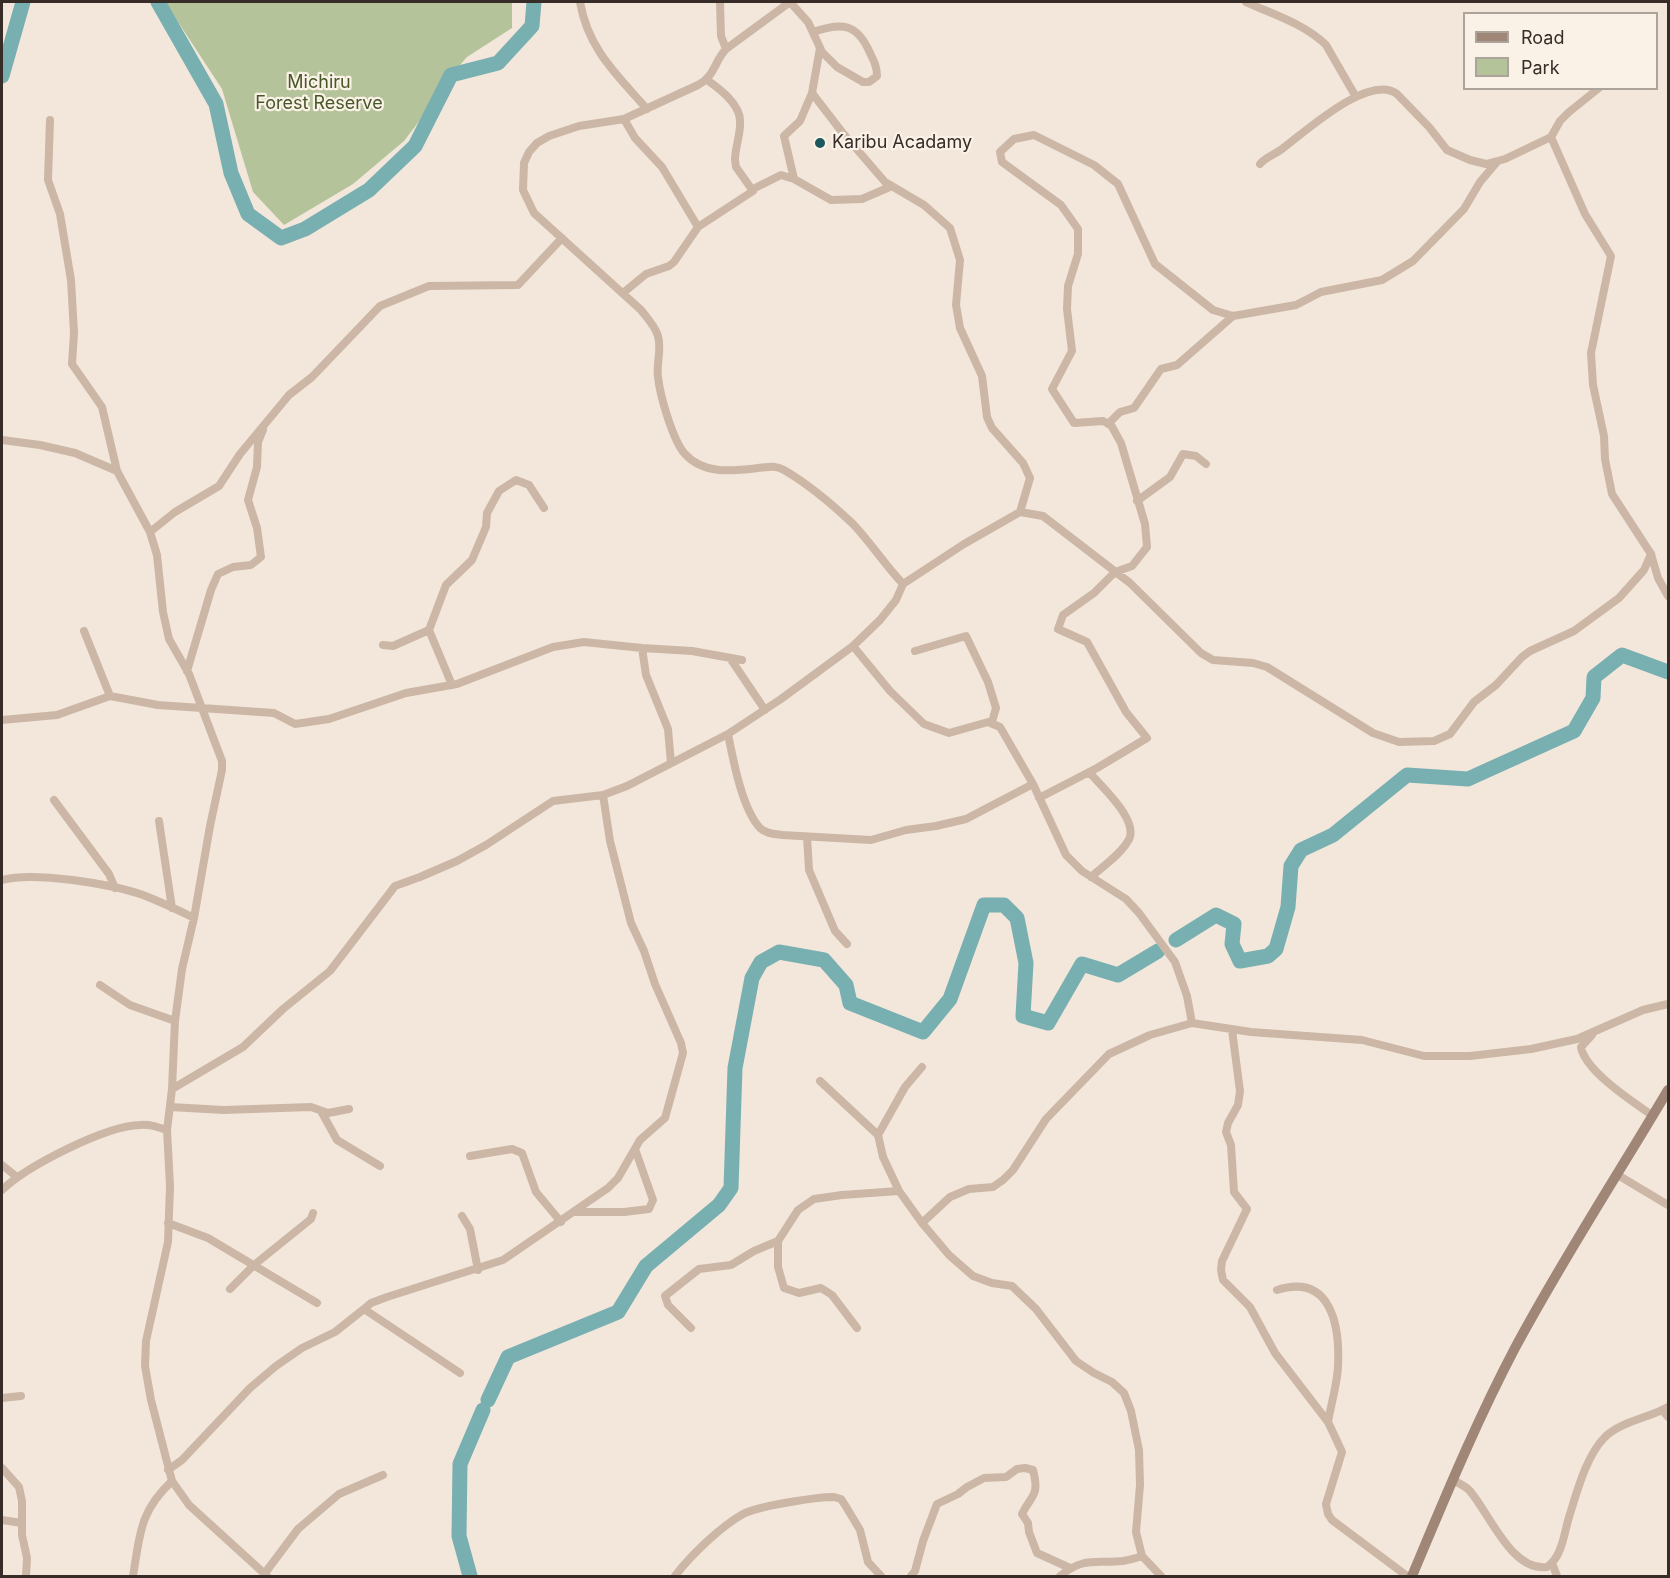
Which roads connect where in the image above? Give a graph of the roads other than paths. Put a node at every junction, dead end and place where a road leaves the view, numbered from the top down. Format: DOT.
graph roads {
  1 [pos="580,2"];
  2 [pos="720,2"];
  3 [pos="790,2"];
  4 [pos="1246,2"];
  5 [pos="813,32"];
  6 [pos="820,48"];
  7 [pos="726,49"];
  8 [pos="707,80"];
  9 [pos="1596,90"];
  10 [pos="812,93"];
  11 [pos="1356,97"];
  12 [pos="647,109"];
  13 [pos="624,119"];
  14 [pos="50,120"];
  15 [pos="1551,137"];
  16 [pos="1497,162"];
  17 [pos="1260,164"];
  18 [pos="794,179"];
  19 [pos="892,186"];
  20 [pos="753,189"];
  21 [pos="698,228"];
  22 [pos="562,238"];
  23 [pos="623,293"];
  24 [pos="1233,316"];
  25 [pos="266,422"];
  26 [pos="1108,424"];
  27 [pos="2,440"];
  28 [pos="1206,464"];
  29 [pos="117,471"];
  30 [pos="1137,501"];
  31 [pos="544,508"];
  32 [pos="1020,512"];
  33 [pos="150,532"];
  34 [pos="1651,554"];
  35 [pos="1115,572"];
  36 [pos="903,584"];
  37 [pos="1668,596"];
  38 [pos="429,630"];
  39 [pos="84,631"];
  40 [pos="383,645"];
  41 [pos="853,646"];
  42 [pos="642,648"];
  43 [pos="915,651"];
  44 [pos="730,658"];
  45 [pos="742,660"];
  46 [pos="187,671"];
  47 [pos="453,685"];
  48 [pos="110,696"];
  49 [pos="204,709"];
  50 [pos="765,710"];
  51 [pos="2,720"];
  52 [pos="992,722"];
  53 [pos="728,734"];
  54 [pos="671,763"];
  55 [pos="1089,772"];
  56 [pos="1033,784"];
  57 [pos="603,795"];
  58 [pos="1039,798"];
  59 [pos="54,800"];
  60 [pos="159,821"];
  61 [pos="807,837"];
  62 [pos="1091,877"];
  63 [pos="2,880"];
  64 [pos="115,888"];
  65 [pos="172,908"];
  66 [pos="194,918"];
  67 [pos="847,944"];
  68 [pos="100,985"];
  69 [pos="1668,1004"];
  70 [pos="175,1021"];
  71 [pos="1192,1023"];
  72 [pos="1602,1029"];
  73 [pos="1232,1030"];
  74 [pos="922,1066"];
  75 [pos="820,1081"];
  76 [pos="172,1089"];
  77 [pos="1668,1090"];
  78 [pos="170,1107"];
  79 [pos="349,1109"];
  80 [pos="321,1111"];
  81 [pos="1653,1116"];
  82 [pos="168,1130"];
  83 [pos="878,1135"];
  84 [pos="635,1149"];
  85 [pos="470,1156"];
  86 [pos="2,1165"];
  87 [pos="380,1166"];
  88 [pos="1616,1174"];
  89 [pos="17,1177"];
  90 [pos="2,1190"];
  91 [pos="900,1191"];
  92 [pos="1668,1205"];
  93 [pos="574,1212"];
  94 [pos="313,1213"];
  95 [pos="462,1216"];
  96 [pos="561,1222"];
  97 [pos="168,1223"];
  98 [pos="922,1223"];
  99 [pos="778,1241"];
  100 [pos="254,1265"];
  101 [pos="478,1270"];
  102 [pos="230,1289"];
  103 [pos="1277,1290"];
  104 [pos="316,1303"];
  105 [pos="364,1309"];
  106 [pos="691,1328"];
  107 [pos="857,1328"];
  108 [pos="460,1373"];
  109 [pos="21,1396"];
  110 [pos="2,1398"];
  111 [pos="1665,1409"];
  112 [pos="1668,1417"];
  113 [pos="1328,1422"];
  114 [pos="2,1468"];
  115 [pos="168,1470"];
  116 [pos="383,1475"];
  117 [pos="1453,1480"];
  118 [pos="172,1481"];
  119 [pos="2,1520"];
  120 [pos="22,1523"];
  121 [pos="1142,1556"];
  122 [pos="1552,1563"];
  123 [pos="1070,1568"];
  124 [pos="266,1575"];
  125 [pos="27,1576"];
  126 [pos="133,1576"];
  127 [pos="675,1576"];
  128 [pos="881,1576"];
  129 [pos="911,1576"];
  130 [pos="1060,1576"];
  131 [pos="1161,1576"];
  132 [pos="1410,1576"];
  133 [pos="1557,1576"];
  1 -- 12 [label="street"];
  2 -- 7 [label="street"];
  3 -- 5 [label="street"];
  3 -- 7 [label="street"];
  4 -- 11 [label="street"];
  5 -- 6 [label="street"];
  5 -- 6 [label="street"];
  6 -- 10 [label="street"];
  7 -- 8 [label="street"];
  8 -- 12 [label="street"];
  8 -- 20 [label="street"];
  9 -- 15 [label="street"];
  10 -- 18 [label="street"];
  10 -- 19 [label="street"];
  11 -- 16 [label="street"];
  11 -- 17 [label="street"];
  12 -- 13 [label="street"];
  13 -- 21 [label="street"];
  13 -- 22 [label="street"];
  14 -- 29 [label="street"];
  15 -- 16 [label="street"];
  15 -- 34 [label="street"];
  16 -- 24 [label="street"];
  18 -- 19 [label="street"];
  18 -- 20 [label="street"];
  19 -- 32 [label="street"];
  20 -- 21 [label="street"];
  21 -- 23 [label="street"];
  22 -- 23 [label="street"];
  22 -- 25 [label="street"];
  23 -- 36 [label="street"];
  24 -- 26 [label="street"];
  24 -- 26 [label="street"];
  25 -- 33 [label="street"];
  25 -- 46 [label="street"];
  26 -- 30 [label="street"];
  27 -- 29 [label="street"];
  28 -- 30 [label="street"];
  29 -- 33 [label="street"];
  30 -- 35 [label="street"];
  31 -- 38 [label="street"];
  32 -- 35 [label="street"];
  32 -- 36 [label="street"];
  33 -- 46 [label="street"];
  34 -- 35 [label="street"];
  34 -- 37 [label="street"];
  35 -- 55 [label="street"];
  36 -- 41 [label="street"];
  38 -- 40 [label="street"];
  38 -- 47 [label="street"];
  39 -- 48 [label="street"];
  41 -- 50 [label="street"];
  41 -- 52 [label="street"];
  42 -- 44 [label="street"];
  42 -- 47 [label="street"];
  42 -- 54 [label="street"];
  43 -- 52 [label="street"];
  44 -- 45 [label="street"];
  44 -- 50 [label="street"];
  46 -- 49 [label="street"];
  47 -- 49 [label="street"];
  48 -- 49 [label="street"];
  48 -- 51 [label="street"];
  49 -- 66 [label="street"];
  50 -- 53 [label="street"];
  52 -- 56 [label="street"];
  53 -- 54 [label="street"];
  53 -- 61 [label="street"];
  54 -- 57 [label="street"];
  55 -- 58 [label="street"];
  55 -- 62 [label="street"];
  56 -- 58 [label="street"];
  56 -- 61 [label="street"];
  57 -- 76 [label="street"];
  57 -- 84 [label="street"];
  58 -- 62 [label="street"];
  59 -- 64 [label="street"];
  60 -- 65 [label="street"];
  61 -- 67 [label="street"];
  62 -- 71 [label="street"];
  63 -- 64 [label="street"];
  64 -- 65 [label="street"];
  65 -- 66 [label="street"];
  66 -- 70 [label="street"];
  68 -- 70 [label="street"];
  69 -- 72 [label="street"];
  70 -- 76 [label="street"];
  71 -- 73 [label="street"];
  71 -- 98 [label="street"];
  72 -- 73 [label="street"];
  72 -- 81 [label="street"];
  73 -- 113 [label="street"];
  74 -- 83 [label="street"];
  75 -- 83 [label="street"];
  76 -- 78 [label="street"];
  77 -- 81 [label="main road"];
  78 -- 80 [label="street"];
  78 -- 82 [label="street"];
  79 -- 80 [label="street"];
  80 -- 87 [label="street"];
  81 -- 88 [label="main road"];
  82 -- 89 [label="street"];
  82 -- 97 [label="street"];
  83 -- 91 [label="street"];
  84 -- 93 [label="street"];
  84 -- 93 [label="street"];
  85 -- 96 [label="street"];
  86 -- 89 [label="street"];
  88 -- 92 [label="street"];
  88 -- 117 [label="main road"];
  89 -- 90 [label="street"];
  91 -- 98 [label="street"];
  91 -- 99 [label="street"];
  93 -- 96 [label="street"];
  94 -- 100 [label="street"];
  95 -- 101 [label="street"];
  96 -- 101 [label="street"];
  97 -- 100 [label="street"];
  97 -- 115 [label="street"];
  98 -- 121 [label="street"];
  99 -- 106 [label="street"];
  99 -- 107 [label="street"];
  100 -- 102 [label="street"];
  100 -- 104 [label="street"];
  101 -- 105 [label="street"];
  103 -- 113 [label="street"];
  105 -- 108 [label="street"];
  105 -- 115 [label="street"];
  109 -- 110 [label="street"];
  111 -- 112 [label="street"];
  111 -- 122 [label="street"];
  113 -- 132 [label="street"];
  114 -- 120 [label="street"];
  115 -- 118 [label="street"];
  116 -- 124 [label="street"];
  117 -- 122 [label="street"];
  117 -- 132 [label="main road"];
  118 -- 124 [label="street"];
  118 -- 126 [label="street"];
  119 -- 120 [label="street"];
  120 -- 125 [label="street"];
  121 -- 123 [label="street"];
  121 -- 131 [label="street"];
  122 -- 133 [label="street"];
  123 -- 129 [label="street"];
  123 -- 130 [label="street"];
  127 -- 128 [label="street"];
}
